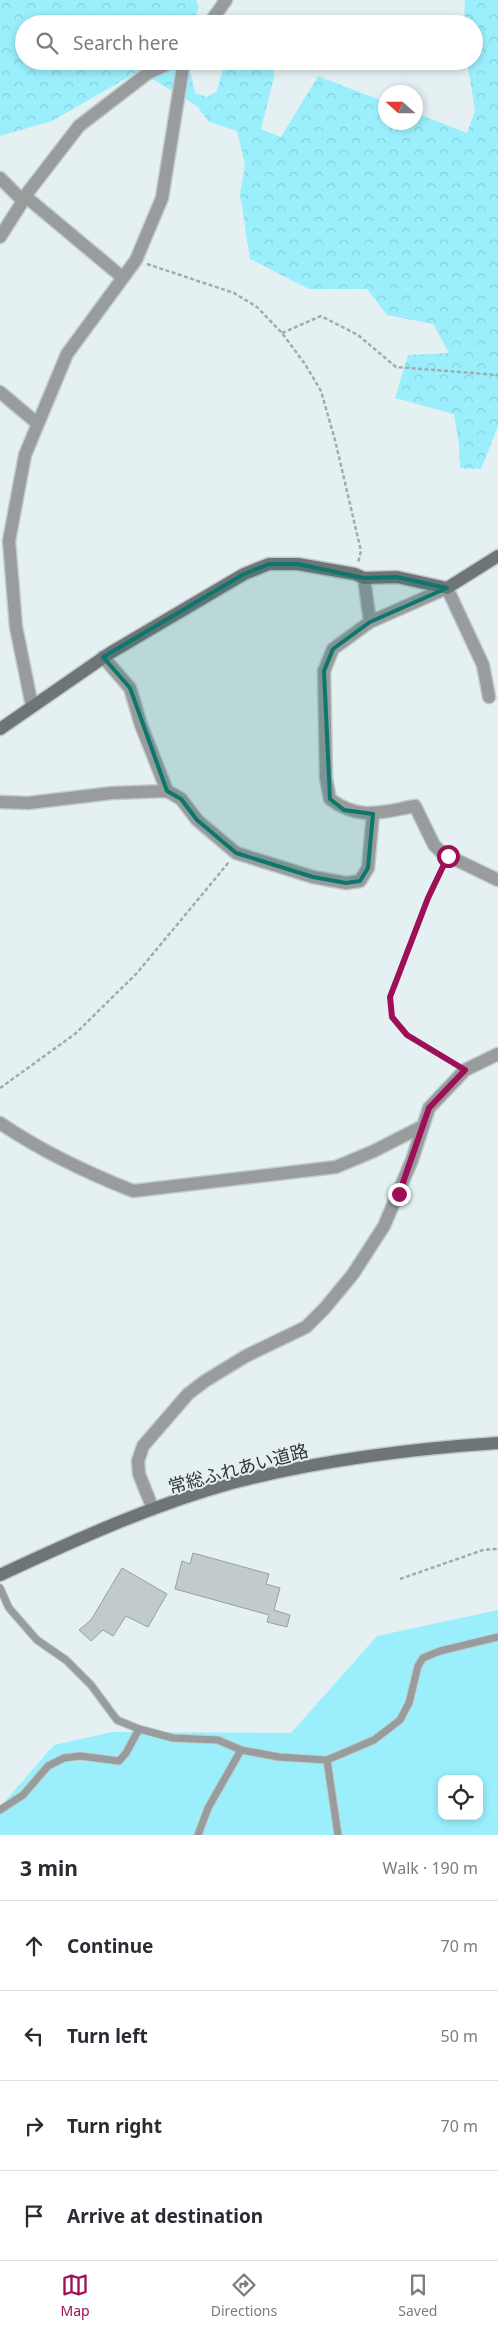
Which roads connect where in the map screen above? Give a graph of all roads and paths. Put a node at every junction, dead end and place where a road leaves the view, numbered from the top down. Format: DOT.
graph roads {
  1 [pos="226,0"];
  2 [pos="215,15"];
  3 [pos="155,70"];
  4 [pos="183,70"];
  5 [pos="0,178"];
  6 [pos="24,198"];
  7 [pos="0,237"];
  8 [pos="136,260"];
  9 [pos="122,277"];
  10 [pos="282,333"];
  11 [pos="498,375"];
  12 [pos="0,392"];
  13 [pos="38,424"];
  14 [pos="498,556"];
  15 [pos="359,576"];
  16 [pos="447,588"];
  17 [pos="370,622"];
  18 [pos="103,657"];
  19 [pos="489,697"];
  20 [pos="32,706"];
  21 [pos="0,729"];
  22 [pos="167,791"];
  23 [pos="0,802"];
  24 [pos="373,814"];
  25 [pos="236,853"];
  26 [pos="448,856"];
  27 [pos="498,880"];
  28 [pos="498,1054"];
  29 [pos="465,1070"];
  30 [pos="0,1088"];
  31 [pos="0,1122"];
  32 [pos="423,1126"];
  33 [pos="498,1443"];
  34 [pos="153,1509"];
  35 [pos="498,1548"];
  36 [pos="0,1575"];
  37 [pos="400,1579"];
  38 [pos="0,1588"];
  39 [pos="498,1637"];
  40 [pos="139,1729"];
  41 [pos="241,1750"];
  42 [pos="327,1760"];
  43 [pos="0,1810"];
  44 [pos="198,1835"];
  45 [pos="338,1835"];
  1 -- 2 [label="street"];
  3 -- 6 [label="street"];
  4 -- 8 [label="street"];
  5 -- 6 [label="street"];
  6 -- 7 [label="street"];
  6 -- 9 [label="street"];
  8 -- 9 [label="street"];
  8 -- 10 [label="path"];
  9 -- 13 [label="street"];
  10 -- 11 [label="path"];
  10 -- 15 [label="path"];
  12 -- 13 [label="street"];
  13 -- 20 [label="street"];
  14 -- 16 [label="street"];
  15 -- 16 [label="street"];
  15 -- 17 [label="street"];
  15 -- 18 [label="street"];
  16 -- 17 [label="street"];
  16 -- 19 [label="street"];
  17 -- 24 [label="street"];
  18 -- 20 [label="street"];
  18 -- 22 [label="street"];
  20 -- 21 [label="street"];
  22 -- 23 [label="street"];
  22 -- 25 [label="street"];
  24 -- 25 [label="street"];
  24 -- 26 [label="street"];
  25 -- 30 [label="path"];
  26 -- 27 [label="street"];
  26 -- 29 [label="path"];
  28 -- 29 [label="street"];
  29 -- 32 [label="street"];
  31 -- 32 [label="street"];
  32 -- 34 [label="street"];
  33 -- 34 [label="street, 常総ふれあい道路"];
  34 -- 36 [label="street, 常総ふれあい道路"];
  35 -- 37 [label="path"];
  38 -- 40 [label="lane"];
  39 -- 42 [label="lane"];
  40 -- 41 [label="lane"];
  40 -- 43 [label="lane"];
  41 -- 42 [label="lane"];
  41 -- 44 [label="lane"];
  42 -- 45 [label="lane"];
}
